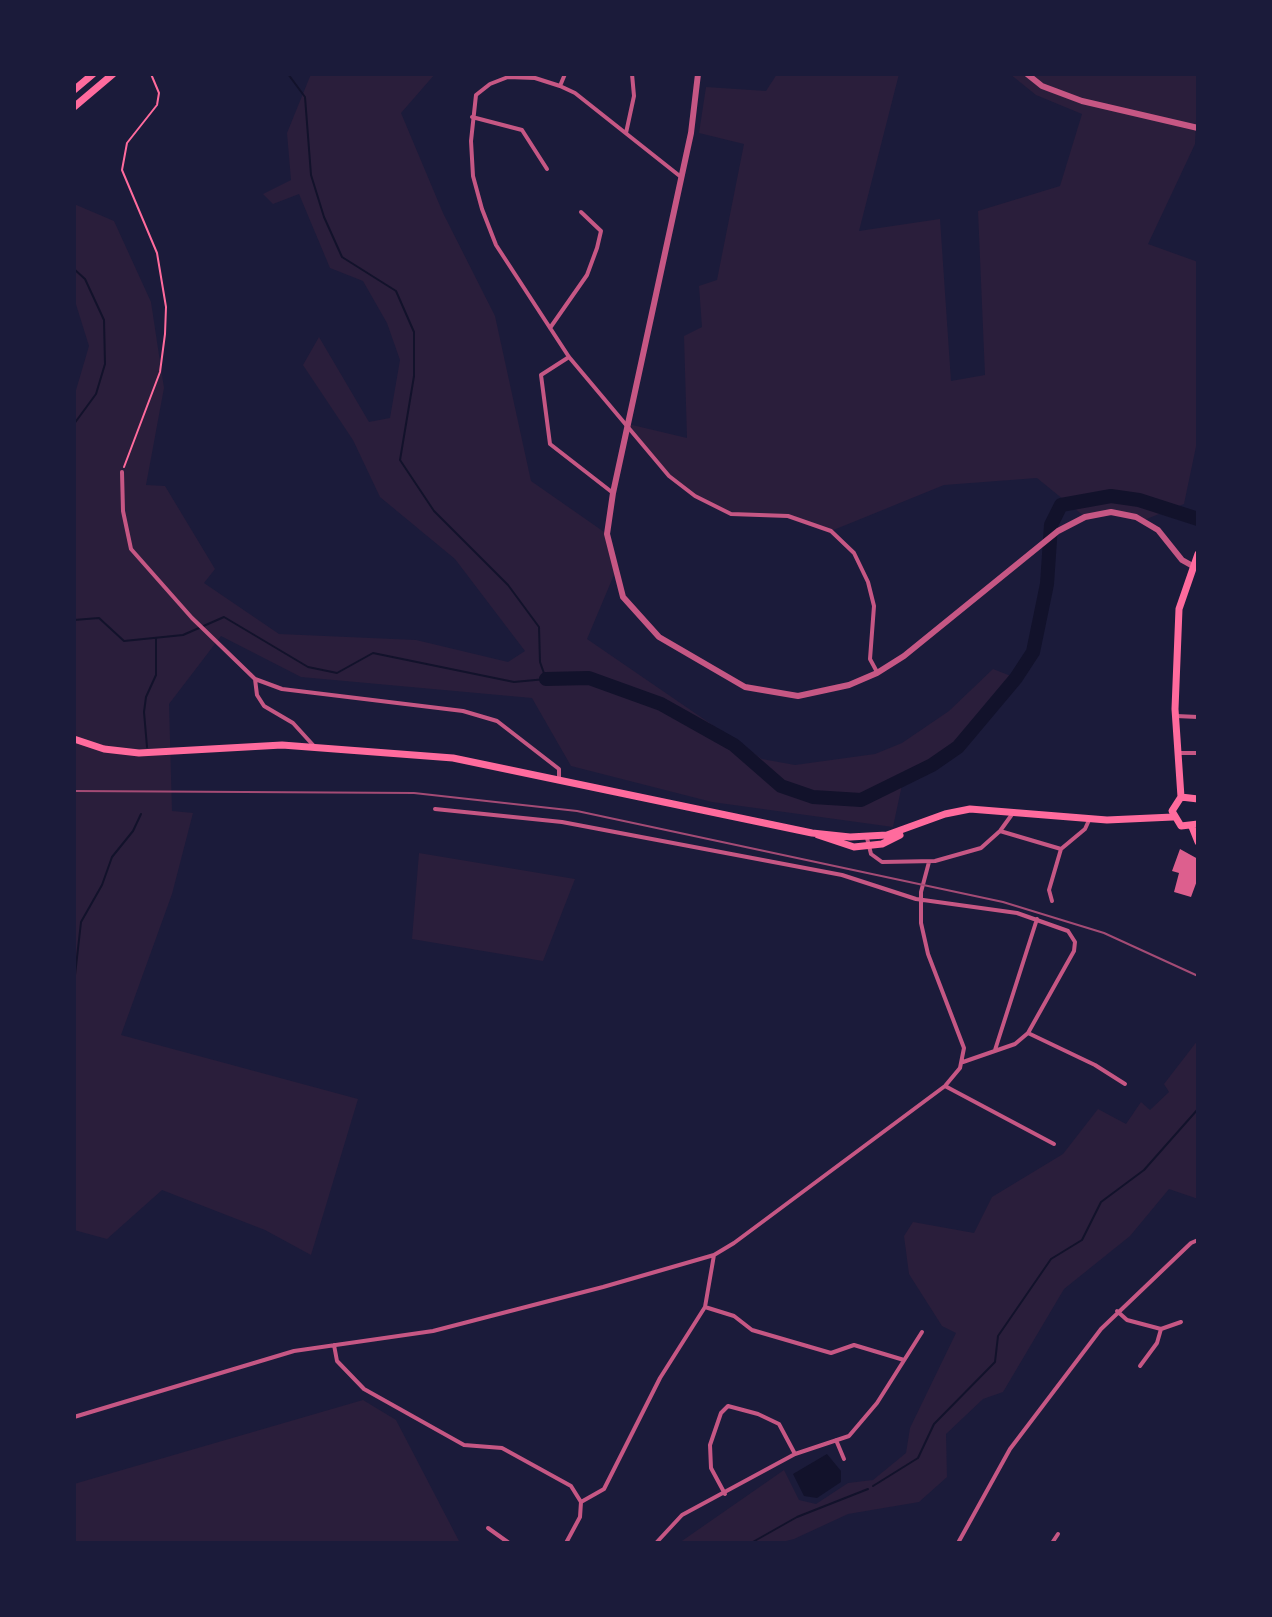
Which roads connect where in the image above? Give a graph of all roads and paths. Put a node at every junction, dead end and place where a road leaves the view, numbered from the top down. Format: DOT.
graph roads {
  1 [pos="93,74"];
  2 [pos="113,74"];
  3 [pos="152,74"];
  4 [pos="565,74"];
  5 [pos="632,74"];
  6 [pos="698,74"];
  7 [pos="1027,74"];
  8 [pos="560,86"];
  9 [pos="74,90"];
  10 [pos="74,107"];
  11 [pos="472,117"];
  12 [pos="1198,128"];
  13 [pos="626,133"];
  14 [pos="547,169"];
  15 [pos="681,177"];
  16 [pos="581,212"];
  17 [pos="550,328"];
  18 [pos="569,357"];
  19 [pos="628,424"];
  20 [pos="122,472"];
  21 [pos="613,493"];
  22 [pos="1198,554"];
  23 [pos="1195,567"];
  24 [pos="877,673"];
  25 [pos="255,679"];
  26 [pos="1175,716"];
  27 [pos="1198,717"];
  28 [pos="74,739"];
  29 [pos="314,747"];
  30 [pos="1177,753"];
  31 [pos="1198,753"];
  32 [pos="559,778"];
  33 [pos="1181,797"];
  34 [pos="1198,799"];
  35 [pos="435,809"];
  36 [pos="1014,811"];
  37 [pos="1173,817"];
  38 [pos="1090,818"];
  39 [pos="1195,826"];
  40 [pos="912,827"];
  41 [pos="1000,831"];
  42 [pos="812,833"];
  43 [pos="867,838"];
  44 [pos="1198,842"];
  45 [pos="869,847"];
  46 [pos="1061,849"];
  47 [pos="929,862"];
  48 [pos="921,900"];
  49 [pos="1052,901"];
  50 [pos="1037,919"];
  51 [pos="1028,1033"];
  52 [pos="994,1052"];
  53 [pos="963,1062"];
  54 [pos="1125,1084"];
  55 [pos="945,1086"];
  56 [pos="1054,1144"];
  57 [pos="1198,1231"];
  58 [pos="1198,1239"];
  59 [pos="714,1255"];
  60 [pos="705,1307"];
  61 [pos="1117,1311"];
  62 [pos="1181,1322"];
  63 [pos="1161,1329"];
  64 [pos="922,1332"];
  65 [pos="334,1345"];
  66 [pos="904,1360"];
  67 [pos="1140,1366"];
  68 [pos="74,1417"];
  69 [pos="836,1440"];
  70 [pos="795,1454"];
  71 [pos="844,1459"];
  72 [pos="725,1494"];
  73 [pos="581,1502"];
  74 [pos="488,1528"];
  75 [pos="1058,1534"];
  76 [pos="509,1543"];
  77 [pos="566,1543"];
  78 [pos="656,1543"];
  79 [pos="958,1543"];
  80 [pos="1052,1543"];
  1 -- 9 [label="main road"];
  2 -- 10 [label="main road"];
  3 -- 20 [label="path"];
  4 -- 8 [label="street"];
  5 -- 13 [label="street"];
  6 -- 15 [label="street"];
  7 -- 12 [label="street"];
  8 -- 11 [label="street"];
  8 -- 13 [label="street"];
  11 -- 14 [label="street"];
  11 -- 17 [label="street"];
  13 -- 15 [label="street"];
  15 -- 19 [label="street"];
  16 -- 17 [label="street"];
  17 -- 18 [label="street"];
  18 -- 19 [label="street"];
  18 -- 21 [label="street"];
  19 -- 21 [label="street"];
  19 -- 24 [label="street"];
  20 -- 25 [label="street"];
  21 -- 24 [label="street"];
  22 -- 23 [label="main road"];
  23 -- 24 [label="street"];
  23 -- 26 [label="main road"];
  25 -- 29 [label="street"];
  25 -- 32 [label="street"];
  26 -- 27 [label="street"];
  26 -- 30 [label="main road"];
  28 -- 29 [label="main road"];
  29 -- 32 [label="main road"];
  30 -- 31 [label="street"];
  30 -- 33 [label="main road"];
  32 -- 42 [label="main road"];
  33 -- 34 [label="main road"];
  33 -- 37 [label="main road"];
  35 -- 48 [label="street"];
  36 -- 38 [label="main road"];
  36 -- 40 [label="main road"];
  36 -- 41 [label="street"];
  37 -- 38 [label="main road"];
  37 -- 39 [label="main road"];
  38 -- 46 [label="street"];
  39 -- 44 [label="main road"];
  40 -- 43 [label="main road"];
  40 -- 45 [label="main road"];
  41 -- 46 [label="street"];
  41 -- 47 [label="street"];
  42 -- 43 [label="main road"];
  42 -- 45 [label="main road"];
  43 -- 45 [label="street"];
  45 -- 47 [label="street"];
  46 -- 49 [label="street"];
  47 -- 48 [label="street"];
  48 -- 50 [label="street"];
  48 -- 53 [label="street"];
  50 -- 51 [label="street"];
  50 -- 52 [label="street"];
  51 -- 52 [label="street"];
  51 -- 54 [label="street"];
  52 -- 53 [label="street"];
  53 -- 55 [label="street"];
  55 -- 56 [label="street"];
  55 -- 59 [label="street"];
  57 -- 58 [label="street"];
  58 -- 61 [label="street"];
  59 -- 60 [label="street"];
  59 -- 65 [label="street"];
  60 -- 66 [label="street"];
  60 -- 73 [label="street"];
  61 -- 63 [label="street"];
  61 -- 79 [label="street"];
  62 -- 63 [label="street"];
  63 -- 67 [label="street"];
  64 -- 66 [label="street"];
  65 -- 68 [label="street"];
  65 -- 73 [label="street"];
  66 -- 69 [label="street"];
  69 -- 70 [label="street"];
  69 -- 71 [label="street"];
  70 -- 72 [label="street"];
  70 -- 72 [label="street"];
  72 -- 78 [label="street"];
  73 -- 77 [label="street"];
  74 -- 76 [label="street"];
  75 -- 80 [label="street"];
}
